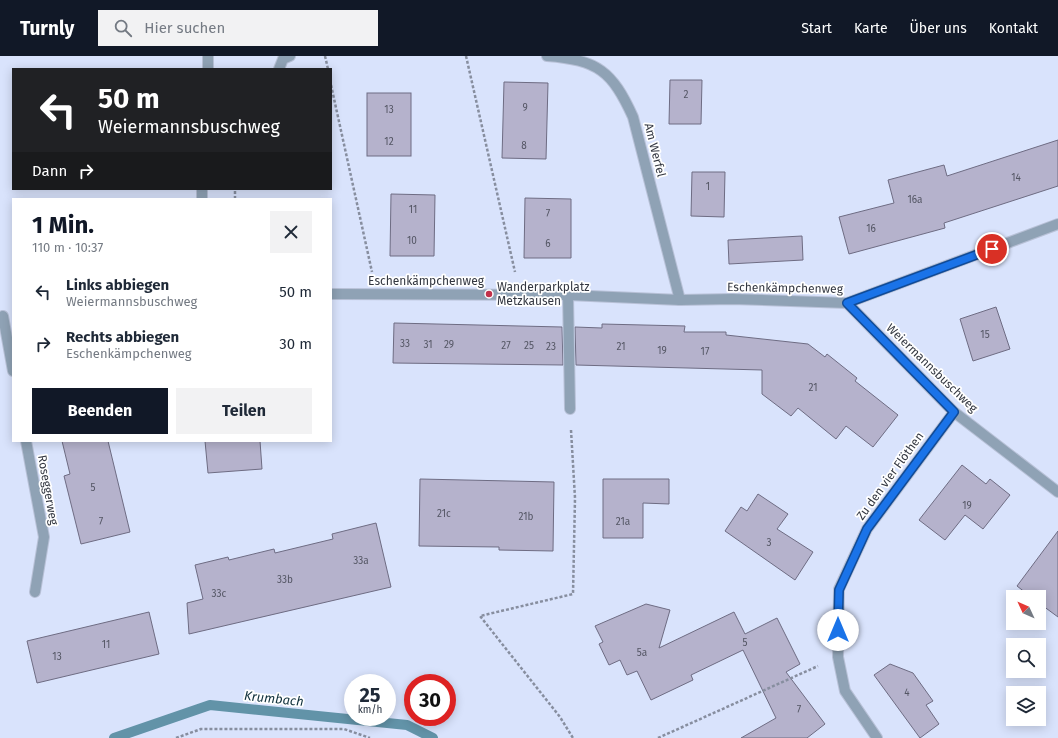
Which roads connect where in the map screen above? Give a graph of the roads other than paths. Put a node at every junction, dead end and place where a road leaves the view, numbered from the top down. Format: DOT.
graph roads {
  1 [pos="208,56"];
  2 [pos="290,56"];
  3 [pos="547,56"];
  4 [pos="208,68"];
  5 [pos="279,68"];
  6 [pos="1058,224"];
  7 [pos="332,294"];
  8 [pos="568,295"];
  9 [pos="680,300"];
  10 [pos="847,303"];
  11 [pos="5,316"];
  12 [pos="12,364"];
  13 [pos="570,409"];
  14 [pos="954,412"];
  15 [pos="26,442"];
  16 [pos="1058,492"];
  17 [pos="34,592"];
  18 [pos="877,738"];
  1 -- 4 [label="street"];
  2 -- 5 [label="street"];
  3 -- 9 [label="street, Am Werfel"];
  6 -- 10 [label="street, Eschenkämpchenweg"];
  7 -- 8 [label="street, Eschenkämpchenweg"];
  8 -- 9 [label="street, Eschenkämpchenweg"];
  8 -- 13 [label="street"];
  9 -- 10 [label="street, Eschenkämpchenweg"];
  10 -- 14 [label="street, Weiermannsbuschweg"];
  11 -- 12 [label="street"];
  14 -- 16 [label="street, Weiermannsbuschweg"];
  14 -- 18 [label="street, Zu den vier Flöthen"];
  15 -- 17 [label="street, Roseggerweg"];
}
